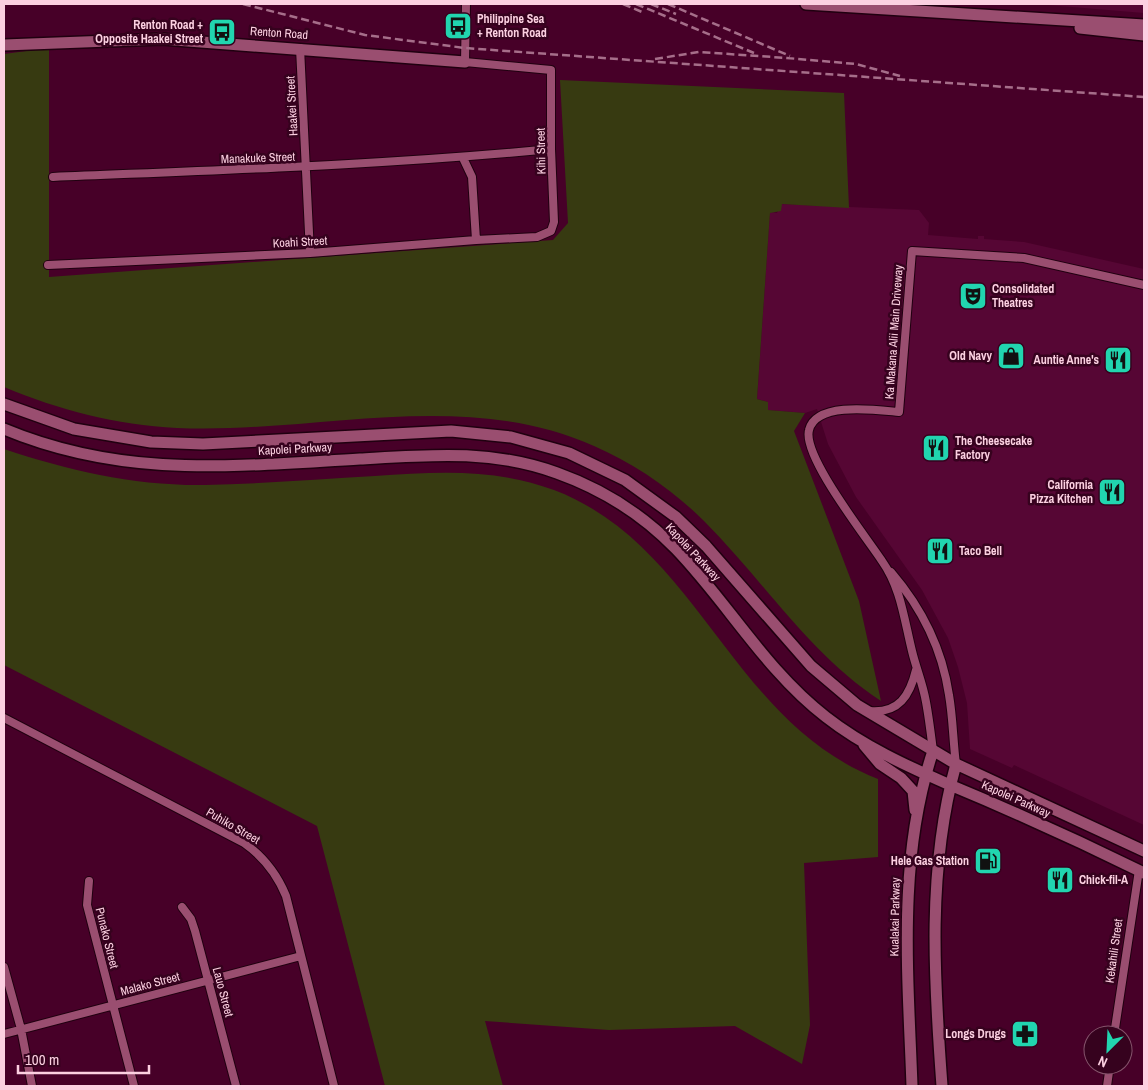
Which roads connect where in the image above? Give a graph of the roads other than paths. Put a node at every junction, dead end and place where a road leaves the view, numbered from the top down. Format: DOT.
graph roads {
  1 [pos="466,4"];
  2 [pos="806,4"];
  3 [pos="991,17"];
  4 [pos="1144,25"];
  5 [pos="1144,35"];
  6 [pos="4,45"];
  7 [pos="300,48"];
  8 [pos="465,62"];
  9 [pos="552,70"];
  10 [pos="551,149"];
  11 [pos="463,158"];
  12 [pos="306,167"];
  13 [pos="53,177"];
  14 [pos="551,230"];
  15 [pos="476,240"];
  16 [pos="310,253"];
  17 [pos="48,265"];
  18 [pos="1144,285"];
  19 [pos="4,404"];
  20 [pos="4,429"];
  21 [pos="884,564"];
  22 [pos="917,668"];
  23 [pos="864,709"];
  24 [pos="4,718"];
  25 [pos="860,740"];
  26 [pos="933,751"];
  27 [pos="956,764"];
  28 [pos="925,775"];
  29 [pos="950,785"];
  30 [pos="917,824"];
  31 [pos="1144,851"];
  32 [pos="1141,872"];
  33 [pos="89,881"];
  34 [pos="182,907"];
  35 [pos="301,956"];
  36 [pos="4,967"];
  37 [pos="208,980"];
  38 [pos="113,1005"];
  39 [pos="1116,1025"];
  40 [pos="20,1029"];
  41 [pos="4,1034"];
  42 [pos="32,1086"];
  43 [pos="134,1086"];
  44 [pos="236,1086"];
  45 [pos="334,1086"];
  46 [pos="912,1086"];
  47 [pos="942,1086"];
  1 -- 8 [label="street"];
  2 -- 3 [label="main road"];
  3 -- 4 [label="main road"];
  3 -- 5 [label="main road"];
  6 -- 7 [label="main road, Renton Road"];
  7 -- 8 [label="main road, Renton Road"];
  7 -- 12 [label="street, Haakei Street"];
  8 -- 9 [label="street, Renton Road"];
  9 -- 10 [label="street, Kihi Street"];
  10 -- 11 [label="street, Manakuke Street"];
  10 -- 14 [label="street, Kihi Street"];
  11 -- 12 [label="street, Manakuke Street"];
  11 -- 15 [label="street"];
  12 -- 13 [label="street, Manakuke Street"];
  12 -- 16 [label="street, Haakei Street"];
  14 -- 15 [label="street, Koahi Street"];
  15 -- 16 [label="street, Koahi Street"];
  16 -- 17 [label="street, Koahi Street"];
  18 -- 21 [label="street, Ka Makana Alii Main Driveway"];
  19 -- 23 [label="main road, Kapolei Parkway"];
  20 -- 25 [label="main road, Kapolei Parkway"];
  21 -- 22 [label="street, Ka Makana Alii Main Driveway"];
  21 -- 27 [label="street"];
  22 -- 23 [label="street"];
  22 -- 26 [label="street, Ka Makana Alii Main Driveway"];
  23 -- 26 [label="main road, Kapolei Parkway"];
  24 -- 35 [label="street, Puhiko Street"];
  25 -- 28 [label="main road, Kapolei Parkway"];
  25 -- 30 [label="main road"];
  26 -- 27 [label="main road, Kapolei Parkway"];
  26 -- 28 [label="main road, Kualakai Parkway"];
  27 -- 29 [label="main road"];
  27 -- 31 [label="main road, Kapolei Parkway"];
  28 -- 29 [label="main road, Kapolei Parkway"];
  28 -- 30 [label="main road, Kualakai Parkway"];
  29 -- 32 [label="main road, Kapolei Parkway"];
  29 -- 47 [label="main road"];
  30 -- 46 [label="main road, Kualakai Parkway"];
  32 -- 39 [label="street, Kekahili Street"];
  33 -- 38 [label="street, Punako Street"];
  34 -- 37 [label="street, Lauo Street"];
  35 -- 37 [label="street, Malako Street"];
  35 -- 45 [label="street, Puhiko Street"];
  36 -- 40 [label="street"];
  37 -- 38 [label="street, Malako Street"];
  37 -- 44 [label="street, Lauo Street"];
  38 -- 40 [label="street, Malako Street"];
  38 -- 43 [label="street, Punako Street"];
  40 -- 41 [label="street, Malako Street"];
  40 -- 42 [label="street"];
}
